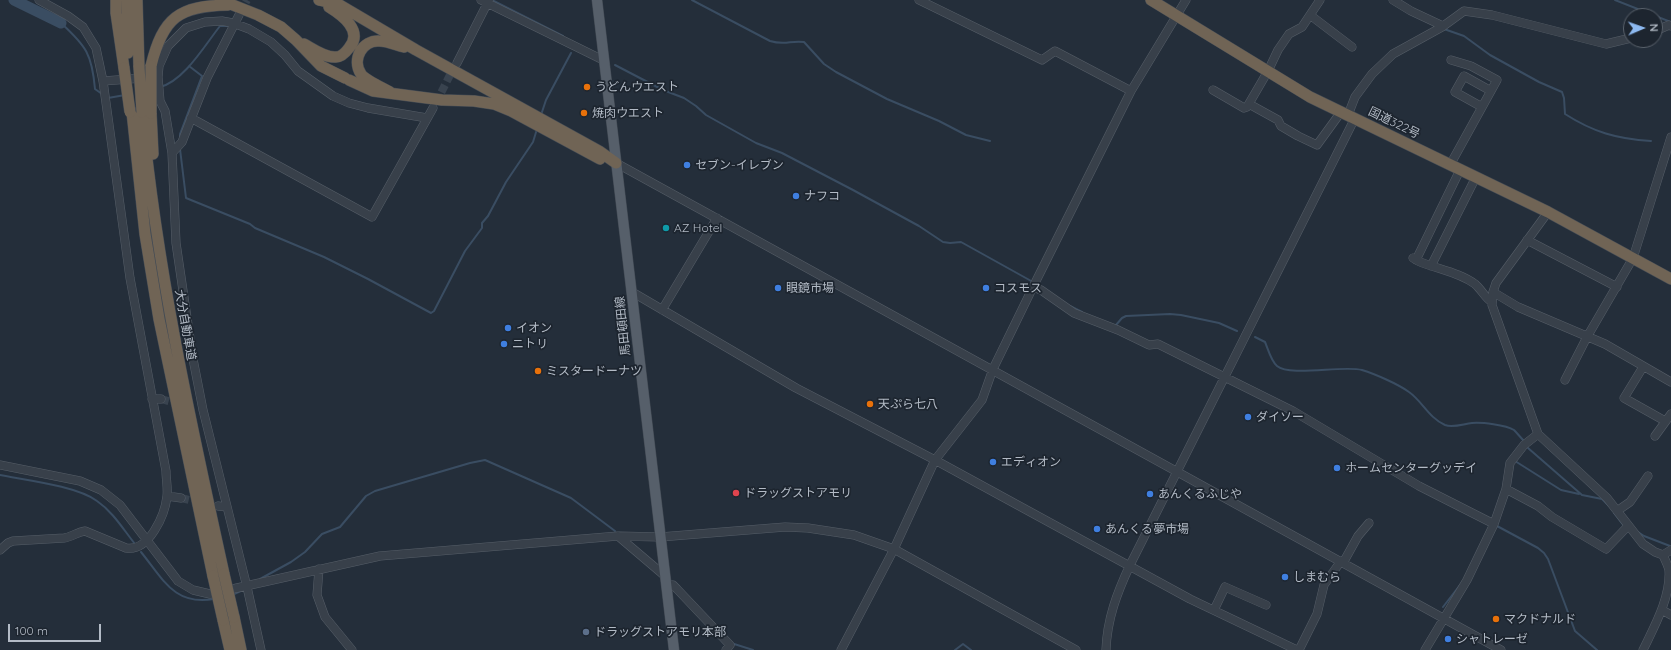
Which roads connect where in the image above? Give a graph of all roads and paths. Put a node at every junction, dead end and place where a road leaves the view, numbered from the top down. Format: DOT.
graph roads {
  1 [pos="38,0"];
  2 [pos="116,0"];
  3 [pos="220,0"];
  4 [pos="319,0"];
  5 [pos="597,0"];
  6 [pos="919,0"];
  7 [pos="1151,0"];
  8 [pos="1186,0"];
  9 [pos="1320,0"];
  10 [pos="1393,0"];
  11 [pos="485,1"];
  12 [pos="233,4"];
  13 [pos="129,6"];
  14 [pos="238,15"];
  15 [pos="1310,15"];
  16 [pos="1177,16"];
  17 [pos="233,23"];
  18 [pos="1443,26"];
  19 [pos="296,40"];
  20 [pos="1623,40"];
  21 [pos="1352,47"];
  22 [pos="416,50"];
  23 [pos="603,60"];
  24 [pos="1451,60"];
  25 [pos="457,63"];
  26 [pos="1268,71"];
  27 [pos="158,77"];
  28 [pos="103,81"];
  29 [pos="1213,90"];
  30 [pos="1132,91"];
  31 [pos="1491,91"];
  32 [pos="396,95"];
  33 [pos="1249,104"];
  34 [pos="1482,107"];
  35 [pos="433,108"];
  36 [pos="137,114"];
  37 [pos="1348,115"];
  38 [pos="191,118"];
  39 [pos="427,118"];
  40 [pos="1670,142"];
  41 [pos="177,148"];
  42 [pos="616,163"];
  43 [pos="1455,168"];
  44 [pos="1476,178"];
  45 [pos="1548,212"];
  46 [pos="717,218"];
  47 [pos="1527,240"];
  48 [pos="1633,258"];
  49 [pos="1431,266"];
  50 [pos="1671,279"];
  51 [pos="1035,284"];
  52 [pos="1617,287"];
  53 [pos="632,292"];
  54 [pos="1493,292"];
  55 [pos="1492,302"];
  56 [pos="662,310"];
  57 [pos="1587,337"];
  58 [pos="1643,367"];
  59 [pos="993,369"];
  60 [pos="1226,377"];
  61 [pos="1566,380"];
  62 [pos="1671,382"];
  63 [pos="152,399"];
  64 [pos="161,399"];
  65 [pos="194,408"];
  66 [pos="203,410"];
  67 [pos="1671,414"];
  68 [pos="1665,421"];
  69 [pos="1538,434"];
  70 [pos="1655,436"];
  71 [pos="935,460"];
  72 [pos="0,465"];
  73 [pos="1177,471"];
  74 [pos="1648,476"];
  75 [pos="1506,489"];
  76 [pos="167,496"];
  77 [pos="181,498"];
  78 [pos="1616,511"];
  79 [pos="1369,522"];
  80 [pos="1494,524"];
  81 [pos="1628,526"];
  82 [pos="618,536"];
  83 [pos="660,537"];
  84 [pos="147,541"];
  85 [pos="894,549"];
  86 [pos="0,550"];
  87 [pos="1671,550"];
  88 [pos="1663,555"];
  89 [pos="1342,562"];
  90 [pos="1130,566"];
  91 [pos="319,569"];
  92 [pos="218,575"];
  93 [pos="666,580"];
  94 [pos="247,587"];
  95 [pos="1266,605"];
  96 [pos="1214,610"];
  97 [pos="1662,610"];
  98 [pos="1671,615"];
  99 [pos="228,618"];
  100 [pos="1444,618"];
  101 [pos="230,650"];
  102 [pos="241,650"];
  103 [pos="261,650"];
  104 [pos="352,650"];
  105 [pos="674,650"];
  106 [pos="726,650"];
  107 [pos="841,650"];
  108 [pos="1076,650"];
  109 [pos="1106,650"];
  110 [pos="1298,650"];
  111 [pos="1425,650"];
  112 [pos="1501,650"];
  113 [pos="1643,650"];
  1 -- 28 [label="street"];
  2 -- 13 [label="highway, 大分自動車道"];
  3 -- 12 [label="highway"];
  4 -- 19 [label="highway"];
  4 -- 22 [label="highway"];
  5 -- 23 [label="main road, 馬田頓田線"];
  6 -- 30 [label="street"];
  7 -- 16 [label="highway, 国道322号"];
  8 -- 16 [label="street"];
  9 -- 15 [label="street"];
  10 -- 18 [label="street"];
  11 -- 23 [label="street"];
  11 -- 25 [label="street"];
  12 -- 19 [label="highway"];
  12 -- 36 [label="highway, bridge"];
  13 -- 36 [label="highway, 大分自動車道, bridge"];
  14 -- 17 [label="street"];
  15 -- 21 [label="street"];
  15 -- 26 [label="street"];
  16 -- 26 [label="highway, 国道322号"];
  16 -- 30 [label="street"];
  17 -- 27 [label="street"];
  17 -- 38 [label="street"];
  17 -- 39 [label="street"];
  18 -- 20 [label="street"];
  18 -- 37 [label="street"];
  19 -- 32 [label="highway"];
  22 -- 32 [label="highway"];
  22 -- 42 [label="highway"];
  23 -- 42 [label="main road, 馬田頓田線"];
  24 -- 31 [label="street"];
  26 -- 33 [label="street"];
  26 -- 37 [label="highway, 国道322号"];
  27 -- 28 [label="street"];
  27 -- 41 [label="street"];
  28 -- 63 [label="street"];
  29 -- 33 [label="street"];
  30 -- 51 [label="street"];
  31 -- 34 [label="street"];
  31 -- 34 [label="street"];
  32 -- 42 [label="highway"];
  33 -- 37 [label="street"];
  34 -- 43 [label="street"];
  35 -- 39 [label="street"];
  36 -- 92 [label="highway, 大分自動車道"];
  36 -- 92 [label="highway, 大分自動車道"];
  37 -- 43 [label="highway, 国道322号"];
  37 -- 60 [label="street"];
  38 -- 39 [label="street"];
  38 -- 41 [label="street"];
  40 -- 48 [label="street"];
  41 -- 66 [label="street"];
  42 -- 46 [label="street"];
  42 -- 53 [label="main road, 馬田頓田線"];
  43 -- 44 [label="highway, 国道322号"];
  43 -- 49 [label="street"];
  44 -- 45 [label="highway, 国道322号"];
  44 -- 49 [label="street"];
  45 -- 47 [label="street"];
  45 -- 48 [label="highway, 国道322号"];
  46 -- 56 [label="street"];
  46 -- 59 [label="street"];
  47 -- 52 [label="street"];
  47 -- 54 [label="street"];
  48 -- 50 [label="highway, 国道322号"];
  48 -- 52 [label="street"];
  49 -- 55 [label="street"];
  51 -- 59 [label="street"];
  51 -- 60 [label="street"];
  52 -- 57 [label="street"];
  53 -- 56 [label="street"];
  53 -- 83 [label="main road, 馬田頓田線"];
  54 -- 55 [label="street"];
  54 -- 57 [label="street"];
  55 -- 69 [label="street"];
  56 -- 71 [label="street"];
  57 -- 58 [label="street"];
  57 -- 61 [label="street"];
  58 -- 62 [label="street"];
  58 -- 68 [label="street"];
  59 -- 71 [label="street"];
  59 -- 73 [label="street"];
  60 -- 73 [label="street"];
  60 -- 80 [label="street"];
  63 -- 64 [label="street"];
  63 -- 76 [label="street"];
  65 -- 66 [label="street"];
  66 -- 94 [label="street"];
  67 -- 68 [label="street"];
  68 -- 70 [label="street"];
  69 -- 75 [label="street"];
  69 -- 78 [label="street"];
  71 -- 85 [label="street"];
  71 -- 90 [label="street"];
  72 -- 84 [label="street"];
  73 -- 89 [label="street"];
  73 -- 90 [label="street"];
  74 -- 78 [label="street"];
  75 -- 80 [label="street"];
  75 -- 81 [label="street"];
  76 -- 77 [label="street"];
  76 -- 84 [label="street"];
  78 -- 81 [label="street"];
  79 -- 89 [label="street"];
  80 -- 100 [label="street"];
  81 -- 88 [label="street"];
  82 -- 83 [label="street"];
  82 -- 91 [label="street"];
  82 -- 93 [label="street"];
  83 -- 85 [label="street"];
  83 -- 93 [label="main road, 馬田頓田線"];
  84 -- 86 [label="street"];
  84 -- 94 [label="street"];
  85 -- 107 [label="street"];
  85 -- 108 [label="street"];
  87 -- 88 [label="street"];
  88 -- 97 [label="street"];
  89 -- 100 [label="street"];
  89 -- 110 [label="street"];
  90 -- 96 [label="street"];
  90 -- 109 [label="street"];
  91 -- 94 [label="street"];
  91 -- 104 [label="street"];
  92 -- 99 [label="highway, 大分自動車道, bridge"];
  93 -- 105 [label="main road, 馬田頓田線"];
  93 -- 106 [label="street"];
  94 -- 103 [label="street"];
  95 -- 96 [label="street"];
  96 -- 110 [label="street"];
  97 -- 98 [label="street"];
  97 -- 113 [label="street"];
  99 -- 101 [label="highway, 大分自動車道"];
  99 -- 102 [label="highway, 大分自動車道"];
  100 -- 111 [label="street"];
  100 -- 112 [label="street"];
}
